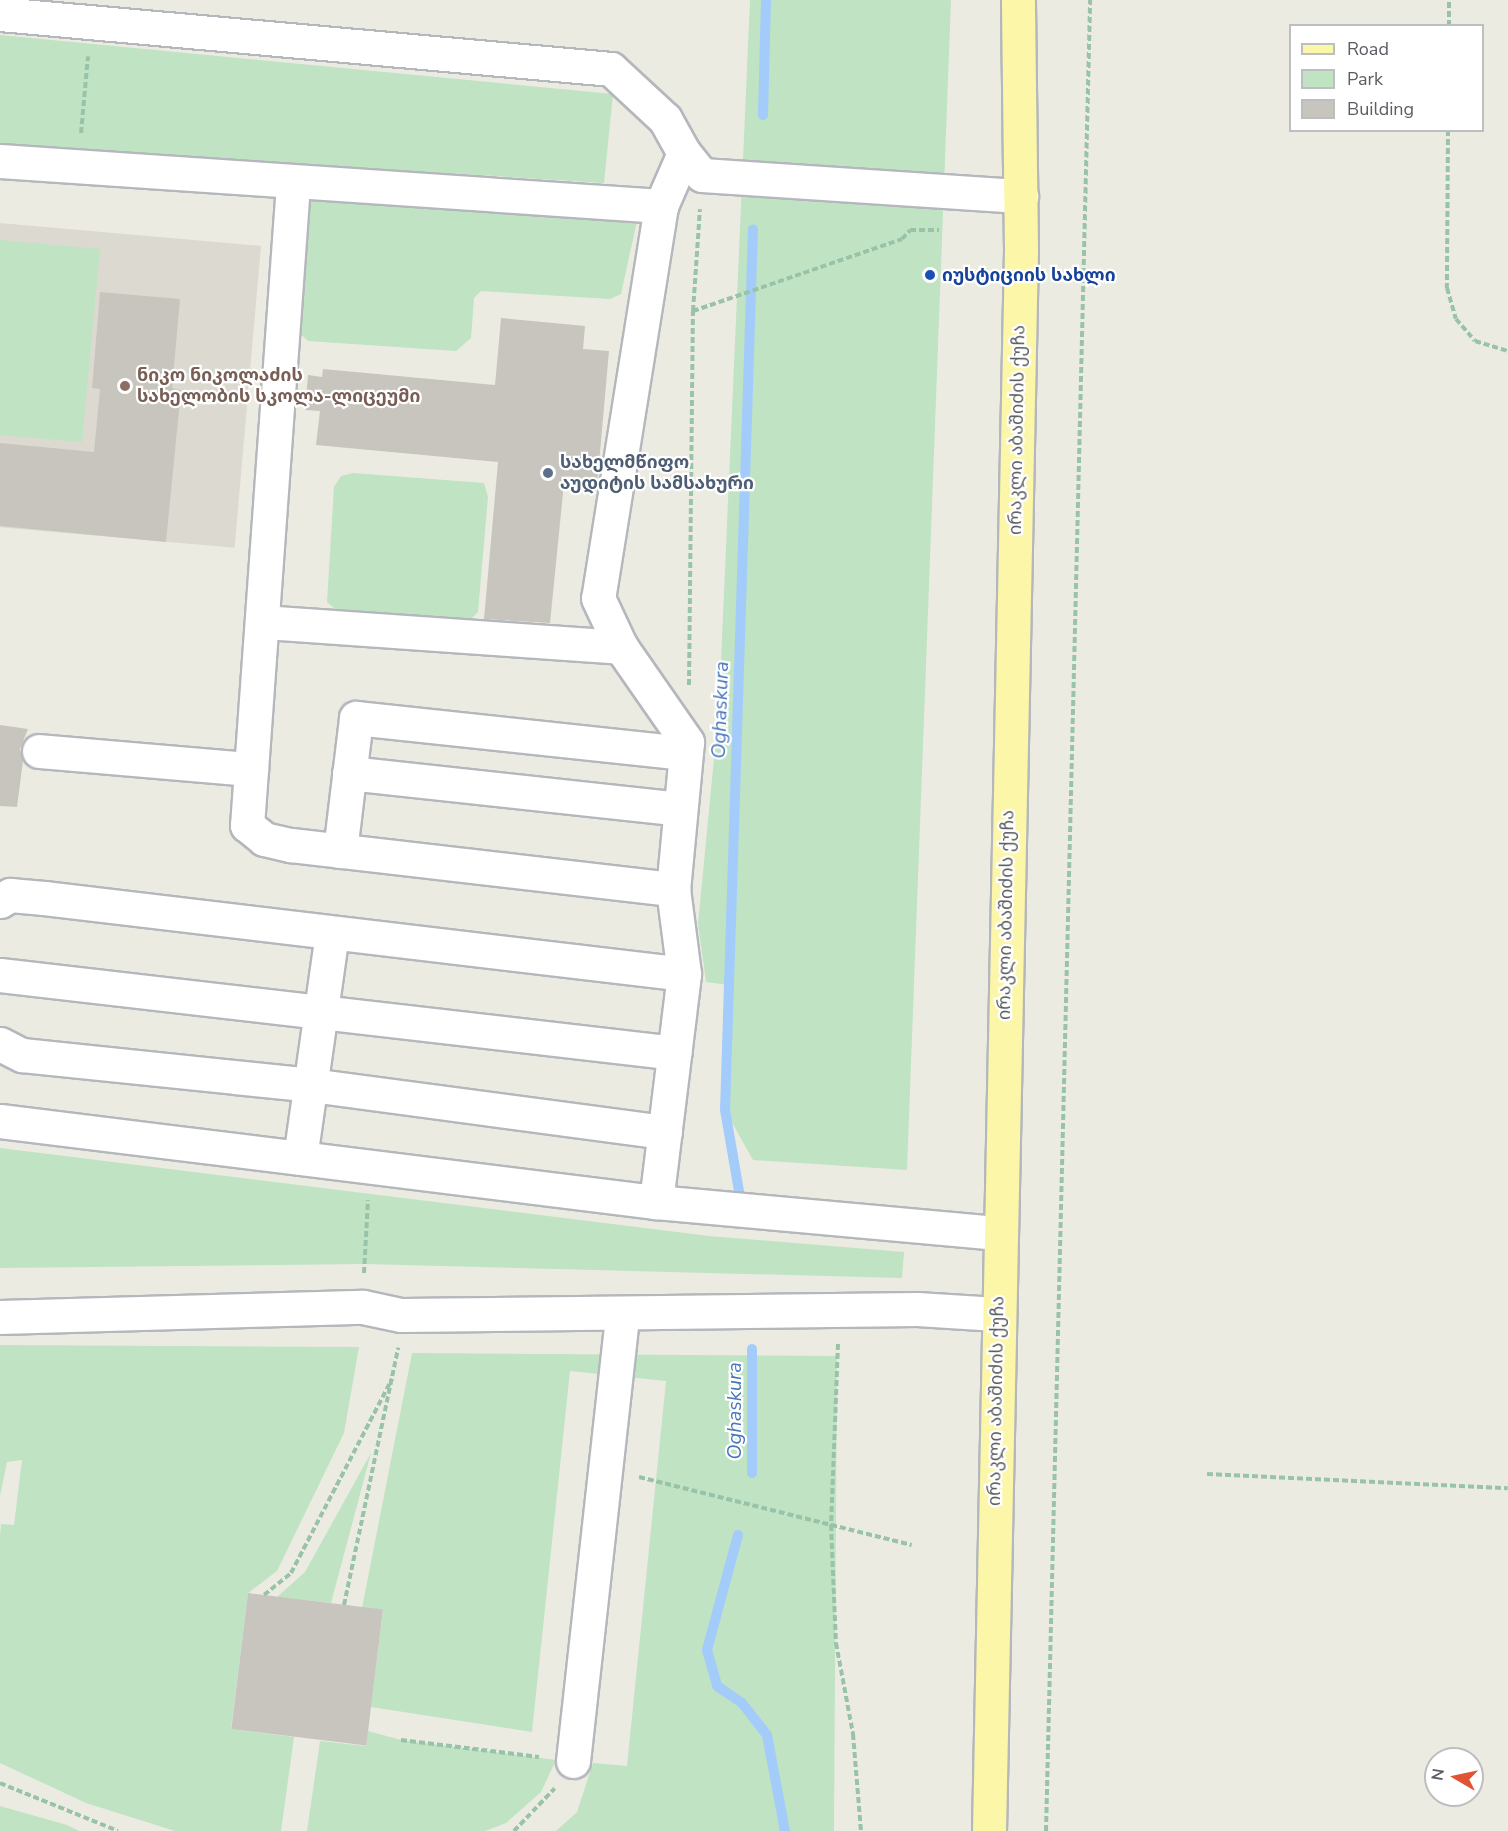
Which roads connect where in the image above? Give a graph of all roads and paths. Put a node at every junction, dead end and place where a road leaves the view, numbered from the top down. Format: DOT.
graph roads {
  1 [pos="1017,0"];
  2 [pos="1090,0"];
  3 [pos="1449,0"];
  4 [pos="0,14"];
  5 [pos="92,23"];
  6 [pos="1449,24"];
  7 [pos="1448,132"];
  8 [pos="0,161"];
  9 [pos="693,164"];
  10 [pos="78,167"];
  11 [pos="293,184"];
  12 [pos="1021,196"];
  13 [pos="661,206"];
  14 [pos="939,230"];
  15 [pos="693,311"];
  16 [pos="1508,351"];
  17 [pos="264,622"];
  18 [pos="621,647"];
  19 [pos="686,748"];
  20 [pos="39,751"];
  21 [pos="251,769"];
  22 [pos="349,773"];
  23 [pos="680,809"];
  24 [pos="340,850"];
  25 [pos="673,889"];
  26 [pos="0,901"];
  27 [pos="332,933"];
  28 [pos="684,974"];
  29 [pos="0,975"];
  30 [pos="322,1009"];
  31 [pos="0,1044"];
  32 [pos="675,1053"];
  33 [pos="311,1085"];
  34 [pos="0,1121"];
  35 [pos="665,1132"];
  36 [pos="300,1158"];
  37 [pos="369,1167"];
  38 [pos="656,1202"];
  39 [pos="999,1233"];
  40 [pos="363,1307"];
  41 [pos="839,1310"];
  42 [pos="997,1314"];
  43 [pos="401,1315"];
  44 [pos="622,1315"];
  45 [pos="0,1317"];
  46 [pos="395,1374"];
  47 [pos="606,1469"];
  48 [pos="1207,1474"];
  49 [pos="1508,1488"];
  50 [pos="831,1525"];
  51 [pos="912,1545"];
  52 [pos="264,1595"];
  53 [pos="344,1605"];
  54 [pos="401,1740"];
  55 [pos="573,1761"];
  56 [pos="0,1783"];
  57 [pos="118,1831"];
  58 [pos="514,1831"];
  59 [pos="861,1831"];
  60 [pos="989,1831"];
  61 [pos="1046,1831"];
  1 -- 12 [label="main road, ირაკლი აბაშიძის ქუჩა"];
  2 -- 61 [label="path"];
  3 -- 6 [label="path"];
  4 -- 5 [label="street"];
  5 -- 9 [label="street"];
  5 -- 10 [label="path"];
  7 -- 16 [label="path"];
  8 -- 10 [label="street"];
  9 -- 12 [label="street"];
  9 -- 13 [label="street"];
  9 -- 15 [label="path"];
  10 -- 11 [label="street"];
  11 -- 13 [label="street"];
  11 -- 17 [label="street"];
  12 -- 39 [label="main road, ირაკლი აბაშიძის ქუჩა"];
  13 -- 18 [label="street"];
  14 -- 15 [label="path"];
  15 -- 19 [label="path"];
  17 -- 18 [label="street"];
  17 -- 21 [label="street"];
  18 -- 19 [label="street"];
  19 -- 22 [label="street"];
  19 -- 23 [label="street"];
  20 -- 21 [label="street"];
  21 -- 24 [label="street"];
  22 -- 23 [label="street"];
  22 -- 24 [label="street"];
  23 -- 25 [label="street"];
  24 -- 25 [label="street"];
  25 -- 28 [label="street"];
  26 -- 27 [label="street"];
  27 -- 28 [label="street"];
  27 -- 30 [label="street"];
  28 -- 32 [label="street"];
  29 -- 30 [label="street"];
  30 -- 32 [label="street"];
  30 -- 33 [label="street"];
  31 -- 33 [label="street"];
  32 -- 35 [label="street"];
  33 -- 35 [label="street"];
  33 -- 36 [label="street"];
  34 -- 36 [label="street"];
  35 -- 38 [label="street"];
  36 -- 37 [label="street"];
  37 -- 38 [label="street"];
  37 -- 40 [label="path"];
  38 -- 39 [label="street"];
  39 -- 42 [label="main road, ირაკლი აბაშიძის ქუჩა"];
  40 -- 43 [label="street"];
  40 -- 45 [label="street"];
  41 -- 42 [label="street"];
  41 -- 44 [label="street"];
  41 -- 50 [label="path"];
  42 -- 60 [label="main road, ირაკლი აბაშიძის ქუჩა"];
  43 -- 44 [label="street"];
  43 -- 46 [label="path"];
  44 -- 47 [label="street"];
  46 -- 52 [label="path"];
  46 -- 53 [label="path"];
  47 -- 50 [label="path"];
  47 -- 55 [label="street"];
  48 -- 49 [label="path"];
  50 -- 51 [label="path"];
  50 -- 59 [label="path"];
  54 -- 55 [label="path"];
  55 -- 58 [label="path"];
  56 -- 57 [label="path"];
}
